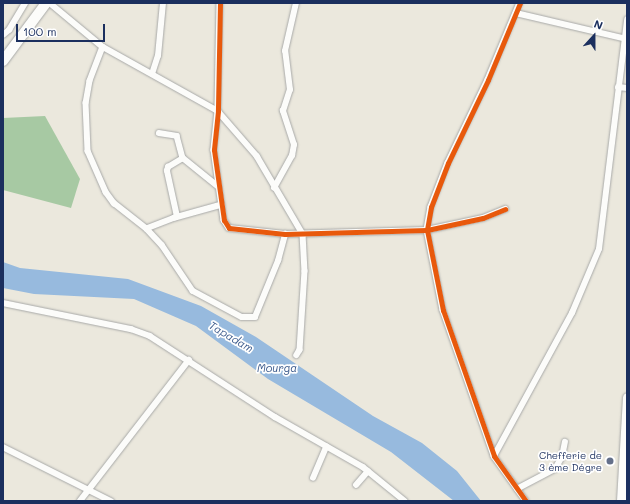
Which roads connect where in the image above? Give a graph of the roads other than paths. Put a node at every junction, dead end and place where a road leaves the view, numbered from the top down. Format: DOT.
graph roads {
  1 [pos="25,3"];
  2 [pos="46,3"];
  3 [pos="50,3"];
  4 [pos="163,3"];
  5 [pos="220,3"];
  6 [pos="296,3"];
  7 [pos="520,3"];
  8 [pos="516,12"];
  9 [pos="627,20"];
  10 [pos="3,35"];
  11 [pos="625,39"];
  12 [pos="103,47"];
  13 [pos="3,61"];
  14 [pos="152,74"];
  15 [pos="618,87"];
  16 [pos="627,88"];
  17 [pos="218,111"];
  18 [pos="159,133"];
  19 [pos="183,158"];
  20 [pos="219,187"];
  21 [pos="274,188"];
  22 [pos="222,205"];
  23 [pos="505,209"];
  24 [pos="177,217"];
  25 [pos="147,229"];
  26 [pos="427,230"];
  27 [pos="286,234"];
  28 [pos="303,234"];
  29 [pos="3,303"];
  30 [pos="297,355"];
  31 [pos="189,360"];
  32 [pos="627,397"];
  33 [pos="565,442"];
  34 [pos="3,447"];
  35 [pos="326,447"];
  36 [pos="494,456"];
  37 [pos="368,471"];
  38 [pos="313,478"];
  39 [pos="356,485"];
  40 [pos="518,489"];
  41 [pos="89,490"];
  42 [pos="80,501"];
  43 [pos="111,501"];
  44 [pos="405,501"];
  45 [pos="526,501"];
  46 [pos="622,501"];
  1 -- 10 [label="street"];
  2 -- 13 [label="highway"];
  3 -- 12 [label="street"];
  4 -- 14 [label="street"];
  5 -- 17 [label="street"];
  6 -- 21 [label="street"];
  7 -- 8 [label="street"];
  8 -- 11 [label="street"];
  8 -- 26 [label="street"];
  9 -- 11 [label="street"];
  11 -- 15 [label="street"];
  12 -- 14 [label="street"];
  12 -- 25 [label="street"];
  14 -- 17 [label="street"];
  15 -- 16 [label="street"];
  15 -- 36 [label="street"];
  17 -- 20 [label="street"];
  17 -- 21 [label="street"];
  18 -- 19 [label="street"];
  19 -- 20 [label="street"];
  19 -- 24 [label="street"];
  20 -- 22 [label="street"];
  21 -- 28 [label="street"];
  22 -- 24 [label="street"];
  22 -- 27 [label="street"];
  23 -- 26 [label="street"];
  24 -- 25 [label="street"];
  25 -- 27 [label="street"];
  26 -- 28 [label="street"];
  26 -- 36 [label="street"];
  27 -- 28 [label="street"];
  28 -- 30 [label="street"];
  29 -- 31 [label="street"];
  31 -- 35 [label="street"];
  31 -- 41 [label="street"];
  32 -- 46 [label="main road"];
  33 -- 40 [label="street"];
  34 -- 41 [label="street"];
  35 -- 37 [label="street"];
  35 -- 38 [label="street"];
  36 -- 40 [label="street"];
  37 -- 39 [label="street"];
  37 -- 44 [label="street"];
  40 -- 45 [label="street"];
  41 -- 42 [label="street"];
  41 -- 43 [label="street"];
}
